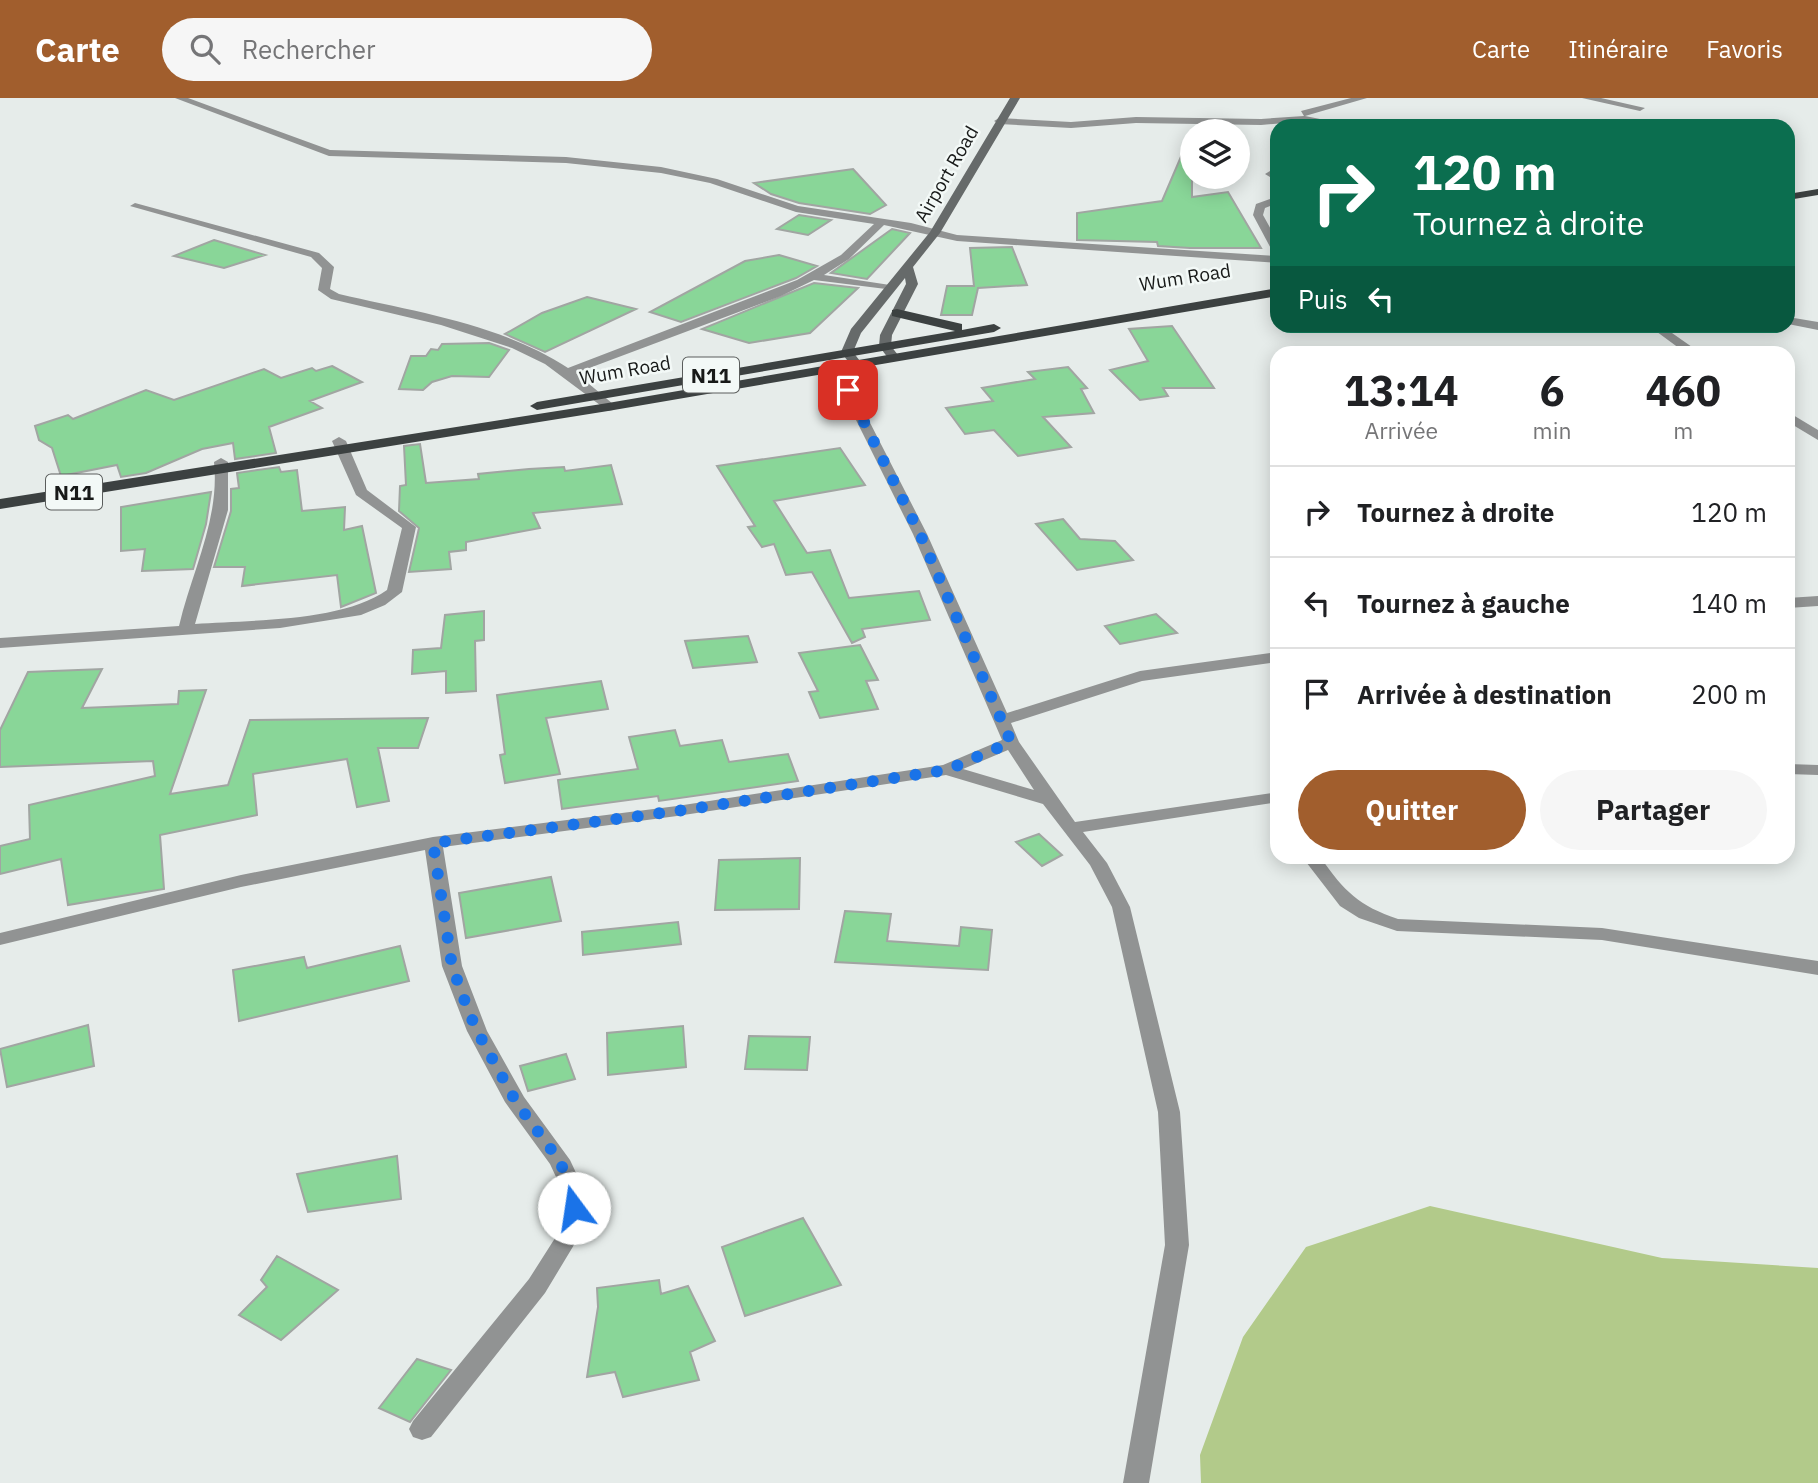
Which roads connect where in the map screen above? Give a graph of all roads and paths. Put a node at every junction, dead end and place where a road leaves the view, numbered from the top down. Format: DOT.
graph roads {
  1 [pos="180,98"];
  2 [pos="1015,98"];
  3 [pos="1362,98"];
  4 [pos="1587,98"];
  5 [pos="1640,108"];
  6 [pos="1281,119"];
  7 [pos="999,121"];
  8 [pos="1270,121"];
  9 [pos="1818,192"];
  10 [pos="1795,196"];
  11 [pos="1270,202"];
  12 [pos="135,206"];
  13 [pos="881,222"];
  14 [pos="934,233"];
  15 [pos="1270,238"];
  16 [pos="1270,259"];
  17 [pos="907,267"];
  18 [pos="811,276"];
  19 [pos="1270,283"];
  20 [pos="890,288"];
  21 [pos="1270,293"];
  22 [pos="897,313"];
  23 [pos="1795,321"];
  24 [pos="1818,326"];
  25 [pos="982,330"];
  26 [pos="1665,333"];
  27 [pos="885,346"];
  28 [pos="1684,346"];
  29 [pos="847,352"];
  30 [pos="895,359"];
  31 [pos="857,365"];
  32 [pos="836,369"];
  33 [pos="569,372"];
  34 [pos="597,395"];
  35 [pos="608,407"];
  36 [pos="1795,421"];
  37 [pos="1818,436"];
  38 [pos="340,446"];
  39 [pos="222,466"];
  40 [pos="0,504"];
  41 [pos="1818,601"];
  42 [pos="1795,603"];
  43 [pos="186,628"];
  44 [pos="0,643"];
  45 [pos="1270,658"];
  46 [pos="1003,720"];
  47 [pos="1011,742"];
  48 [pos="1795,769"];
  49 [pos="947,770"];
  50 [pos="1818,770"];
  51 [pos="1049,800"];
  52 [pos="1270,801"];
  53 [pos="1071,828"];
  54 [pos="433,843"];
  55 [pos="1316,864"];
  56 [pos="0,939"];
  57 [pos="1818,968"];
  58 [pos="422,1429"];
  59 [pos="1136,1483"];
  1 -- 13 [label="street"];
  2 -- 7 [label="main road, Airport Road"];
  3 -- 6 [label="street"];
  4 -- 5 [label="street"];
  7 -- 8 [label="street"];
  7 -- 14 [label="main road, Airport Road"];
  9 -- 10 [label="highway"];
  11 -- 15 [label="street"];
  12 -- 33 [label="street"];
  13 -- 14 [label="street"];
  13 -- 18 [label="street"];
  14 -- 16 [label="street"];
  14 -- 17 [label="main road, Airport Road"];
  17 -- 20 [label="main road, Airport Road"];
  17 -- 22 [label="main road"];
  18 -- 20 [label="street"];
  18 -- 33 [label="street"];
  19 -- 25 [label="highway, Wum Road / N11"];
  20 -- 29 [label="main road, Airport Road"];
  21 -- 30 [label="highway, Wum Road / N11"];
  22 -- 25 [label="highway"];
  22 -- 27 [label="main road"];
  23 -- 24 [label="street"];
  25 -- 27 [label="highway, Wum Road / N11"];
  26 -- 28 [label="street"];
  27 -- 29 [label="highway, Wum Road / N11"];
  27 -- 30 [label="main road"];
  29 -- 31 [label="main road"];
  29 -- 34 [label="highway, Wum Road / N11"];
  30 -- 31 [label="highway, Wum Road / N11"];
  31 -- 32 [label="highway, Wum Road / N11"];
  32 -- 35 [label="highway, Wum Road / N11"];
  32 -- 46 [label="street"];
  33 -- 34 [label="street"];
  34 -- 35 [label="street"];
  34 -- 38 [label="highway, Wum Road / N11"];
  35 -- 38 [label="highway, Wum Road / N11"];
  36 -- 37 [label="street"];
  38 -- 39 [label="highway, Wum Road / N11"];
  38 -- 43 [label="street"];
  39 -- 40 [label="highway, Wum Road / N11"];
  39 -- 43 [label="street"];
  41 -- 42 [label="street"];
  43 -- 44 [label="street"];
  45 -- 46 [label="street"];
  46 -- 47 [label="street"];
  47 -- 49 [label="street"];
  47 -- 51 [label="street"];
  48 -- 50 [label="street"];
  49 -- 51 [label="street"];
  49 -- 54 [label="street"];
  51 -- 53 [label="street"];
  52 -- 53 [label="street"];
  53 -- 59 [label="street"];
  54 -- 56 [label="street"];
  54 -- 58 [label="street"];
  55 -- 57 [label="street"];
}
